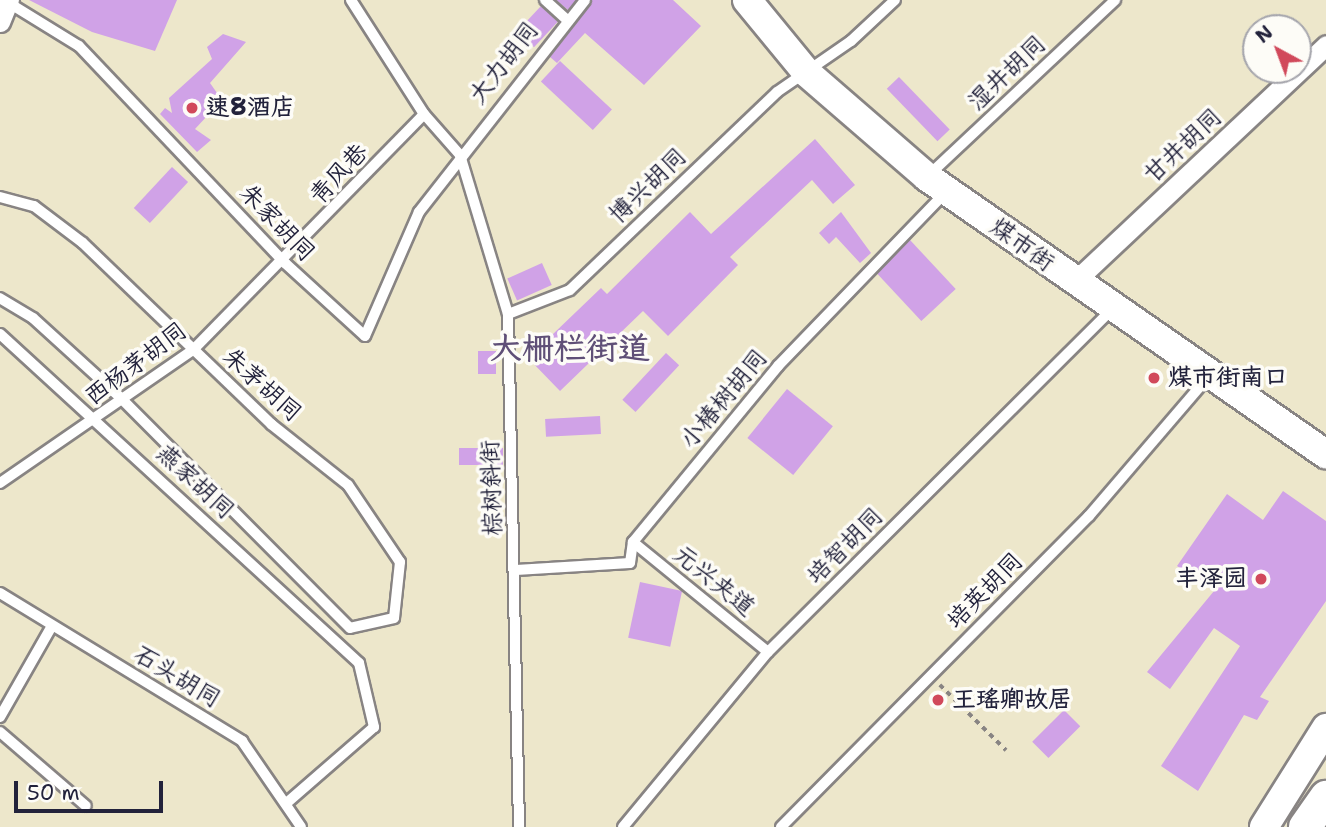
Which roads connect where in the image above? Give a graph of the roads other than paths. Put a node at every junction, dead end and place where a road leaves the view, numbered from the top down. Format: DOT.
graph roads {
  1 [pos="351,0"];
  2 [pos="545,0"];
  3 [pos="585,0"];
  4 [pos="747,0"];
  5 [pos="895,0"];
  6 [pos="1115,0"];
  7 [pos="9,1"];
  8 [pos="565,18"];
  9 [pos="0,22"];
  10 [pos="1326,45"];
  11 [pos="807,73"];
  12 [pos="424,114"];
  13 [pos="460,155"];
  14 [pos="937,184"];
  15 [pos="0,197"];
  16 [pos="285,262"];
  17 [pos="1074,282"];
  18 [pos="0,298"];
  19 [pos="1113,308"];
  20 [pos="508,314"];
  21 [pos="0,334"];
  22 [pos="193,350"];
  23 [pos="1209,376"];
  24 [pos="122,399"];
  25 [pos="97,420"];
  26 [pos="1326,454"];
  27 [pos="0,483"];
  28 [pos="633,542"];
  29 [pos="516,570"];
  30 [pos="0,593"];
  31 [pos="51,626"];
  32 [pos="768,652"];
  33 [pos="0,717"];
  34 [pos="1326,728"];
  35 [pos="0,732"];
  36 [pos="1326,797"];
  37 [pos="289,801"];
  38 [pos="86,806"];
  39 [pos="301,827"];
  40 [pos="519,827"];
  41 [pos="623,827"];
  42 [pos="781,827"];
  43 [pos="1264,827"];
  44 [pos="1305,827"];
  1 -- 12 [label="lane"];
  2 -- 8 [label="lane"];
  3 -- 8 [label="lane, 大力胡同"];
  4 -- 11 [label="main road, 煤市街"];
  5 -- 11 [label="lane, 博兴胡同"];
  6 -- 14 [label="lane, 湿井胡同"];
  7 -- 9 [label="street"];
  7 -- 16 [label="lane, 朱家胡同"];
  8 -- 13 [label="lane, 大力胡同"];
  10 -- 17 [label="street, 甘井胡同"];
  11 -- 14 [label="main road, 煤市街"];
  11 -- 20 [label="lane, 博兴胡同"];
  12 -- 13 [label="lane"];
  12 -- 16 [label="lane, 青风巷"];
  13 -- 16 [label="lane, 朱家胡同"];
  13 -- 20 [label="lane, 棕树斜街"];
  14 -- 17 [label="main road, 煤市街"];
  14 -- 28 [label="lane, 小椿树胡同"];
  15 -- 22 [label="lane, 朱茅胡同"];
  16 -- 22 [label="lane, 西杨茅胡同"];
  17 -- 19 [label="main road, 煤市街"];
  18 -- 24 [label="lane"];
  19 -- 23 [label="main road, 煤市街"];
  19 -- 32 [label="lane, 培智胡同"];
  20 -- 29 [label="lane, 棕树斜街"];
  21 -- 25 [label="lane, 燕家胡同"];
  22 -- 24 [label="lane, 西杨茅胡同"];
  22 -- 24 [label="lane, 朱茅胡同"];
  23 -- 26 [label="main road, 煤市街"];
  23 -- 42 [label="lane, 培英胡同"];
  24 -- 25 [label="lane, 西杨茅胡同"];
  25 -- 27 [label="lane, 西杨茅胡同"];
  25 -- 37 [label="lane, 燕家胡同"];
  28 -- 29 [label="lane, 小椿树胡同"];
  28 -- 32 [label="lane, 元兴夹道"];
  29 -- 40 [label="lane, 棕树斜街"];
  30 -- 31 [label="lane, 石头胡同"];
  31 -- 33 [label="lane"];
  31 -- 37 [label="lane, 石头胡同"];
  32 -- 41 [label="lane, 培智胡同"];
  34 -- 43 [label="main road"];
  35 -- 38 [label="lane"];
  36 -- 44 [label="main road"];
  37 -- 39 [label="lane, 石头胡同"];
}
